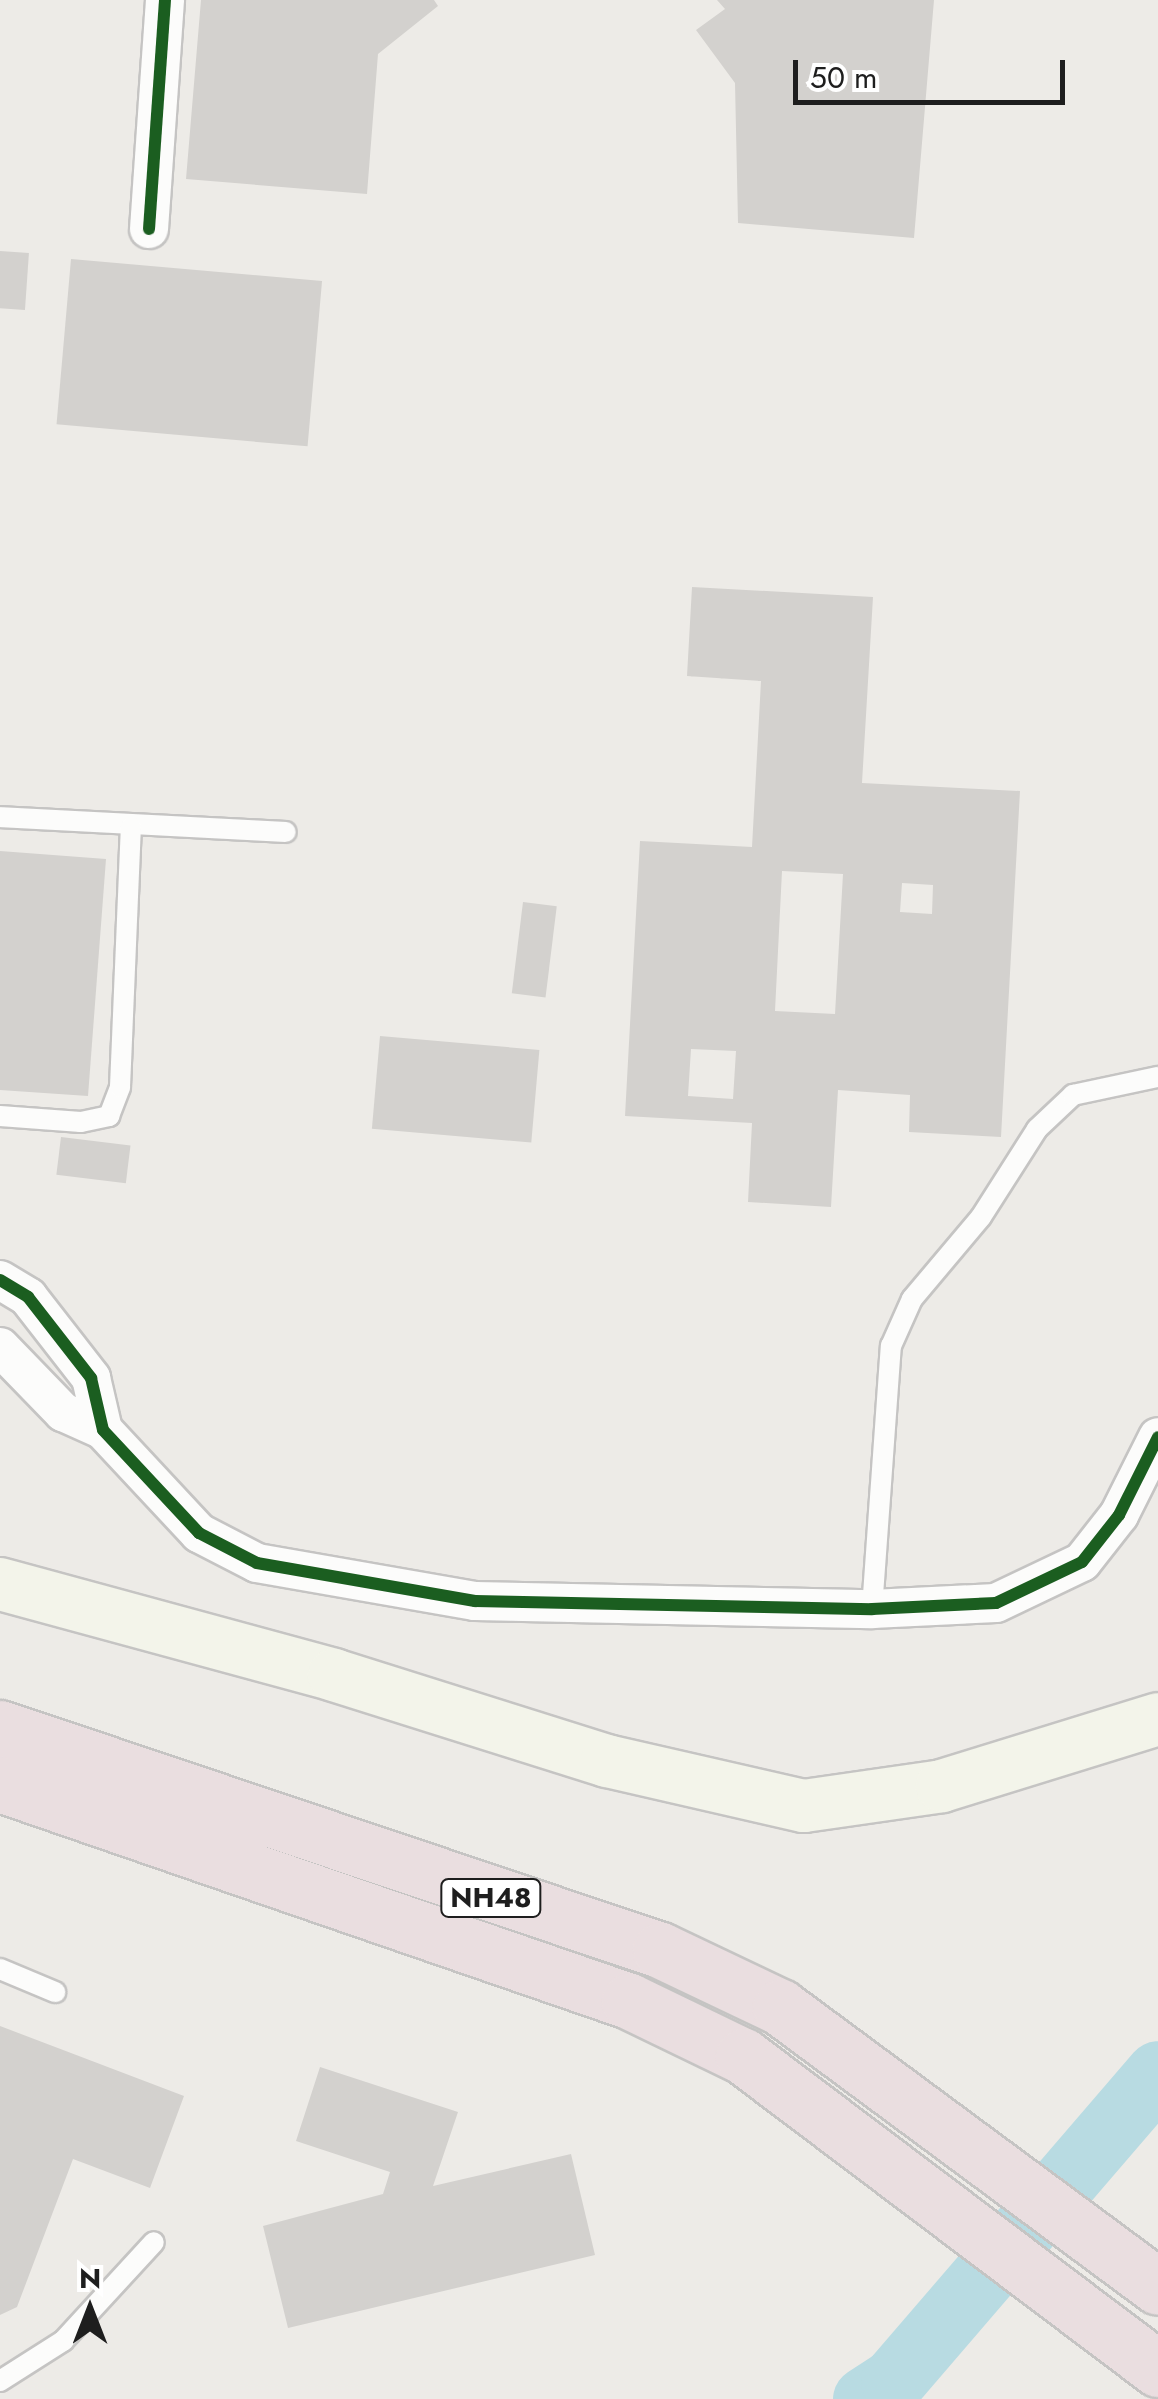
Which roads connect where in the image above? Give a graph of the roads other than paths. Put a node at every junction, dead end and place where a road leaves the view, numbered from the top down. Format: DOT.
graph roads {
  1 [pos="165,0"];
  2 [pos="149,229"];
  3 [pos="0,817"];
  4 [pos="131,827"];
  5 [pos="286,832"];
  6 [pos="1158,1077"];
  7 [pos="0,1116"];
  8 [pos="0,1280"];
  9 [pos="0,1347"];
  10 [pos="103,1430"];
  11 [pos="1158,1438"];
  12 [pos="0,1584"];
  13 [pos="872,1608"];
  14 [pos="1158,1720"];
  15 [pos="0,1728"];
  16 [pos="0,1784"];
  17 [pos="0,1969"];
  18 [pos="54,1992"];
  19 [pos="154,2242"];
  20 [pos="1158,2287"];
  21 [pos="1146,2358"];
  22 [pos="0,2380"];
  1 -- 2 [label="street"];
  3 -- 4 [label="lane"];
  4 -- 5 [label="lane"];
  4 -- 7 [label="lane"];
  6 -- 13 [label="lane"];
  8 -- 10 [label="street"];
  9 -- 10 [label="street"];
  10 -- 13 [label="street"];
  11 -- 13 [label="street"];
  12 -- 14 [label="street"];
  15 -- 20 [label="highway, NH48"];
  16 -- 21 [label="highway, NH48"];
  17 -- 18 [label="lane"];
  19 -- 22 [label="lane"];
}
